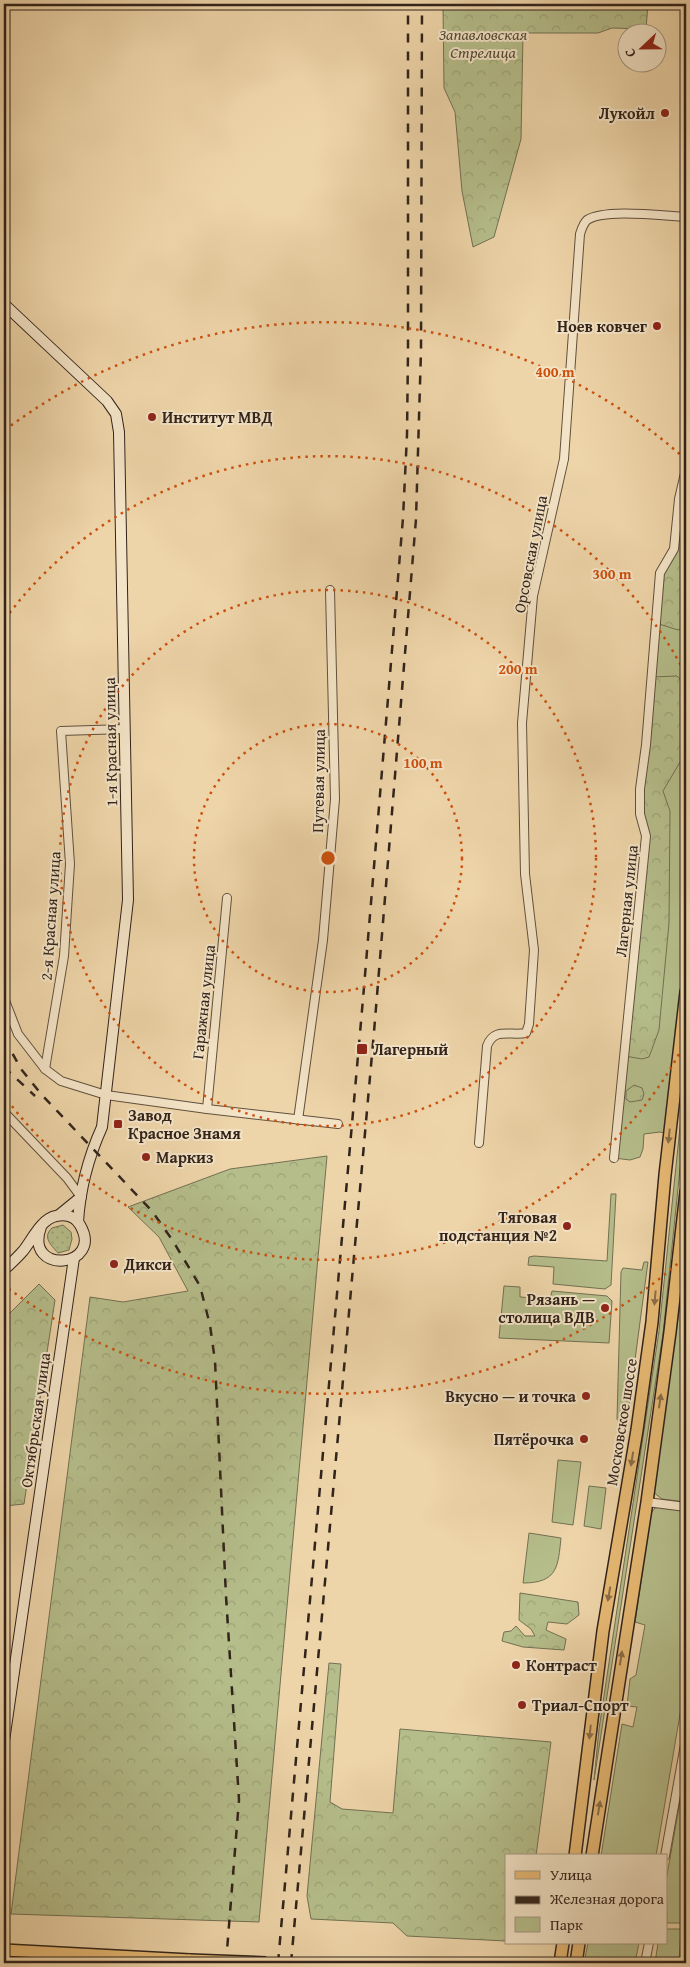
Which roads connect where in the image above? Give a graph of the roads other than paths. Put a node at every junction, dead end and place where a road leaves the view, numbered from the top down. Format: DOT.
graph roads {
  1 [pos="686,217"];
  2 [pos="4,304"];
  3 [pos="686,469"];
  4 [pos="330,590"];
  5 [pos="125,729"];
  6 [pos="227,898"];
  7 [pos="686,992"];
  8 [pos="4,998"];
  9 [pos="683,1054"];
  10 [pos="45,1069"];
  11 [pos="106,1095"];
  12 [pos="206,1109"];
  13 [pos="4,1112"];
  14 [pos="298,1120"];
  15 [pos="338,1124"];
  16 [pos="479,1143"];
  17 [pos="614,1158"];
  18 [pos="686,1192"];
  19 [pos="80,1197"];
  20 [pos="59,1215"];
  21 [pos="78,1222"];
  22 [pos="41,1227"];
  23 [pos="41,1250"];
  24 [pos="21,1253"];
  25 [pos="74,1258"];
  26 [pos="59,1262"];
  27 [pos="4,1270"];
  28 [pos="70,1282"];
  29 [pos="647,1502"];
  30 [pos="686,1507"];
  31 [pos="686,1739"];
  32 [pos="4,1741"];
  33 [pos="575,1854"];
  34 [pos="592,1854"];
  35 [pos="665,1854"];
  36 [pos="563,1944"];
  37 [pos="579,1944"];
  38 [pos="649,1944"];
  39 [pos="4,1950"];
  40 [pos="266,1963"];
  41 [pos="560,1963"];
  42 [pos="576,1963"];
  43 [pos="645,1963"];
  1 -- 16 [label="street, Орсовская улица"];
  2 -- 5 [label="street, 1-я Красная улица"];
  3 -- 17 [label="street, Лагерная улица"];
  4 -- 14 [label="street, Путевая улица"];
  5 -- 10 [label="street, 2-я Красная улица"];
  5 -- 11 [label="street, 1-я Красная улица"];
  6 -- 12 [label="street, Гаражная улица"];
  7 -- 9 [label="main road, Московское шоссе"];
  8 -- 10 [label="street"];
  9 -- 33 [label="main road, Московское шоссе, one-way"];
  10 -- 11 [label="street"];
  11 -- 12 [label="street"];
  11 -- 19 [label="street, 1-я Красная улица"];
  12 -- 14 [label="street"];
  13 -- 19 [label="street"];
  14 -- 15 [label="street"];
  29 -- 18 [label="main road, one-way"];
  19 -- 20 [label="street"];
  19 -- 21 [label="street, 1-я Красная улица"];
  20 -- 21 [label="street"];
  20 -- 22 [label="street"];
  21 -- 25 [label="street"];
  22 -- 23 [label="street"];
  22 -- 24 [label="street"];
  23 -- 24 [label="street"];
  23 -- 26 [label="street"];
  24 -- 27 [label="street"];
  25 -- 26 [label="street"];
  25 -- 28 [label="street, Октябрьская улица"];
  26 -- 28 [label="street"];
  28 -- 32 [label="street, Октябрьская улица"];
  29 -- 30 [label="street"];
  34 -- 29 [label="main road, one-way"];
  31 -- 35 [label="street"];
  36 -- 41 [label="main road"];
  37 -- 42 [label="main road"];
  38 -- 43 [label="street"];
  39 -- 40 [label="main road, bridge"];
}
